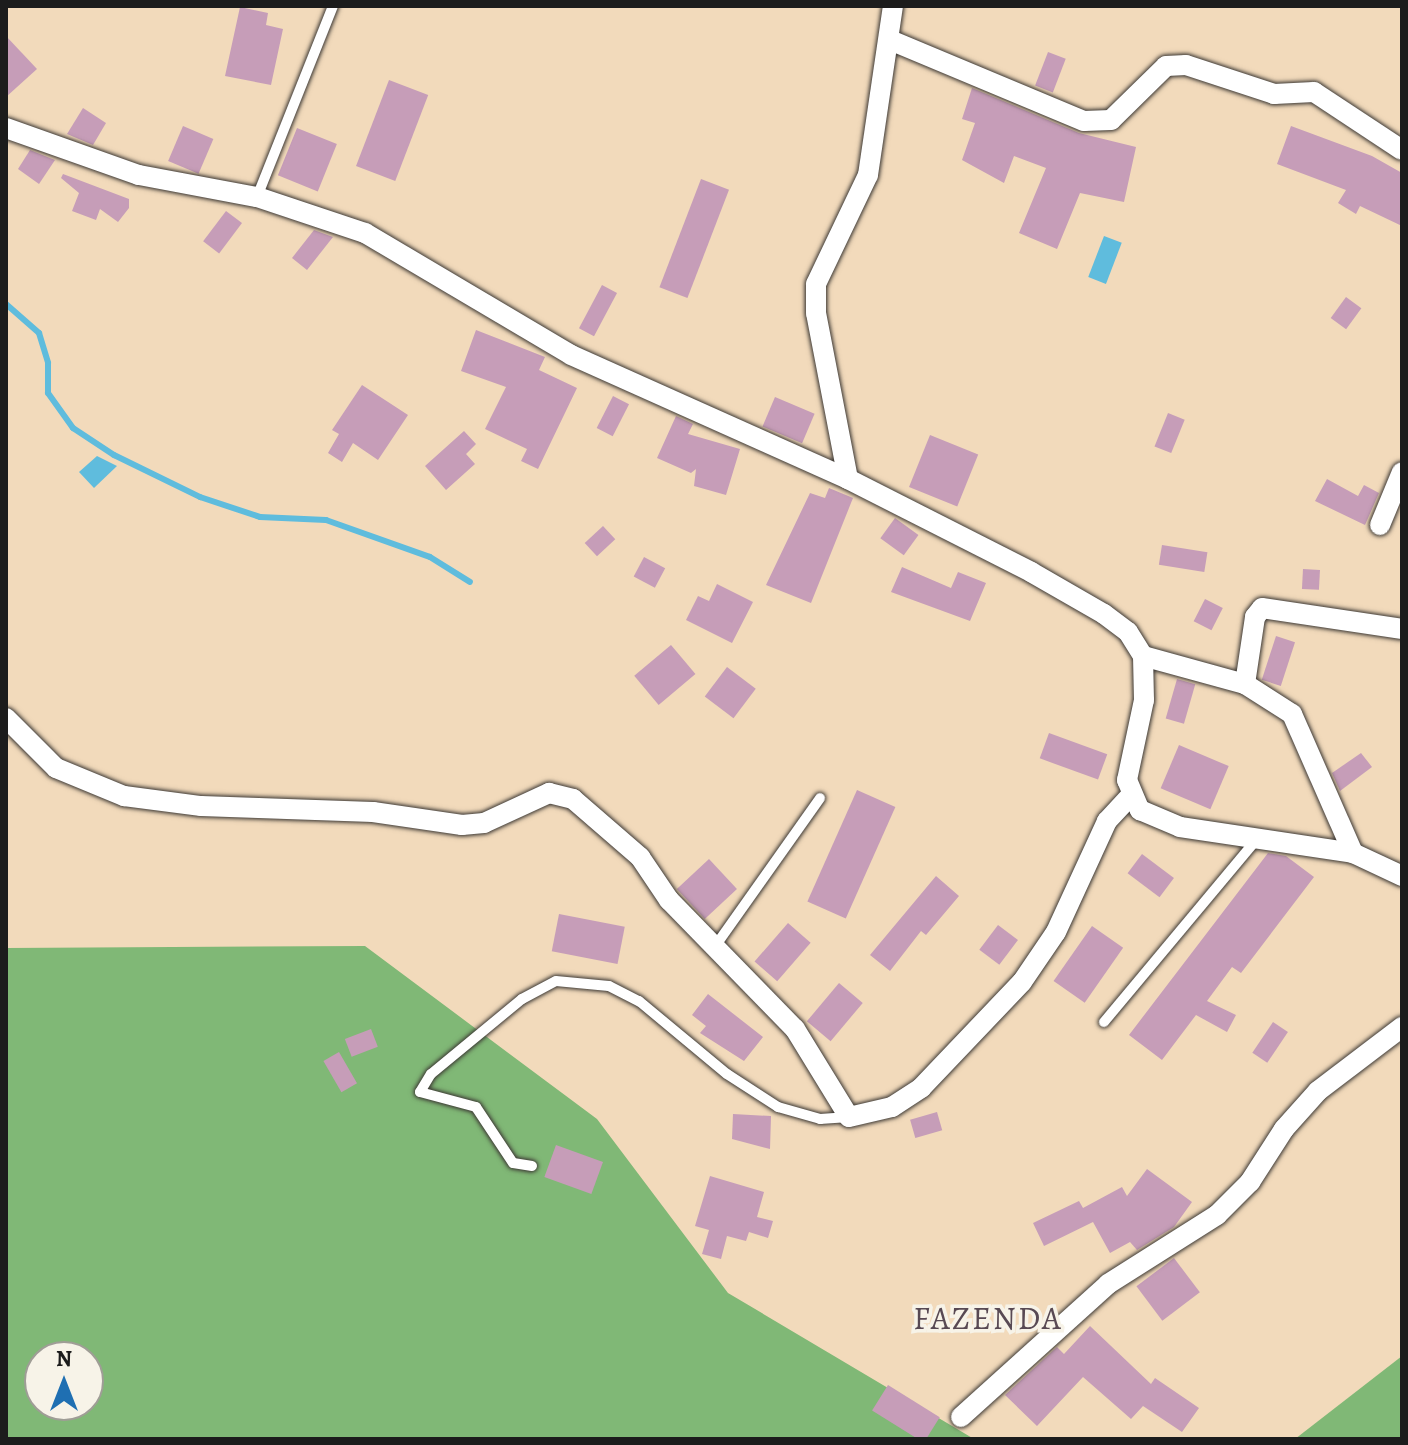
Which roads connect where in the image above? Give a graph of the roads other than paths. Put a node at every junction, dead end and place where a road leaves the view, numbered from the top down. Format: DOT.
graph roads {
  1 [pos="333,6"];
  2 [pos="893,6"];
  3 [pos="890,40"];
  4 [pos="6,128"];
  5 [pos="1402,150"];
  6 [pos="257,197"];
  7 [pos="1402,472"];
  8 [pos="848,479"];
  9 [pos="1380,525"];
  10 [pos="1402,629"];
  11 [pos="1143,656"];
  12 [pos="1245,684"];
  13 [pos="6,718"];
  14 [pos="1130,796"];
  15 [pos="820,798"];
  16 [pos="1257,839"];
  17 [pos="1353,853"];
  18 [pos="1402,876"];
  19 [pos="716,945"];
  20 [pos="1104,1022"];
  21 [pos="1402,1027"];
  22 [pos="849,1117"];
  23 [pos="532,1166"];
  24 [pos="961,1417"];
  1 -- 6 [label="lane"];
  2 -- 3 [label="street"];
  3 -- 5 [label="street"];
  3 -- 8 [label="street"];
  4 -- 6 [label="street"];
  6 -- 8 [label="street"];
  7 -- 9 [label="street"];
  8 -- 11 [label="street"];
  10 -- 12 [label="street"];
  11 -- 12 [label="street"];
  11 -- 14 [label="street"];
  12 -- 17 [label="street"];
  13 -- 19 [label="street"];
  14 -- 16 [label="street"];
  14 -- 22 [label="street"];
  15 -- 19 [label="lane"];
  16 -- 17 [label="street"];
  16 -- 20 [label="lane"];
  17 -- 18 [label="street"];
  19 -- 22 [label="street"];
  21 -- 24 [label="street"];
  22 -- 23 [label="lane"];
}
